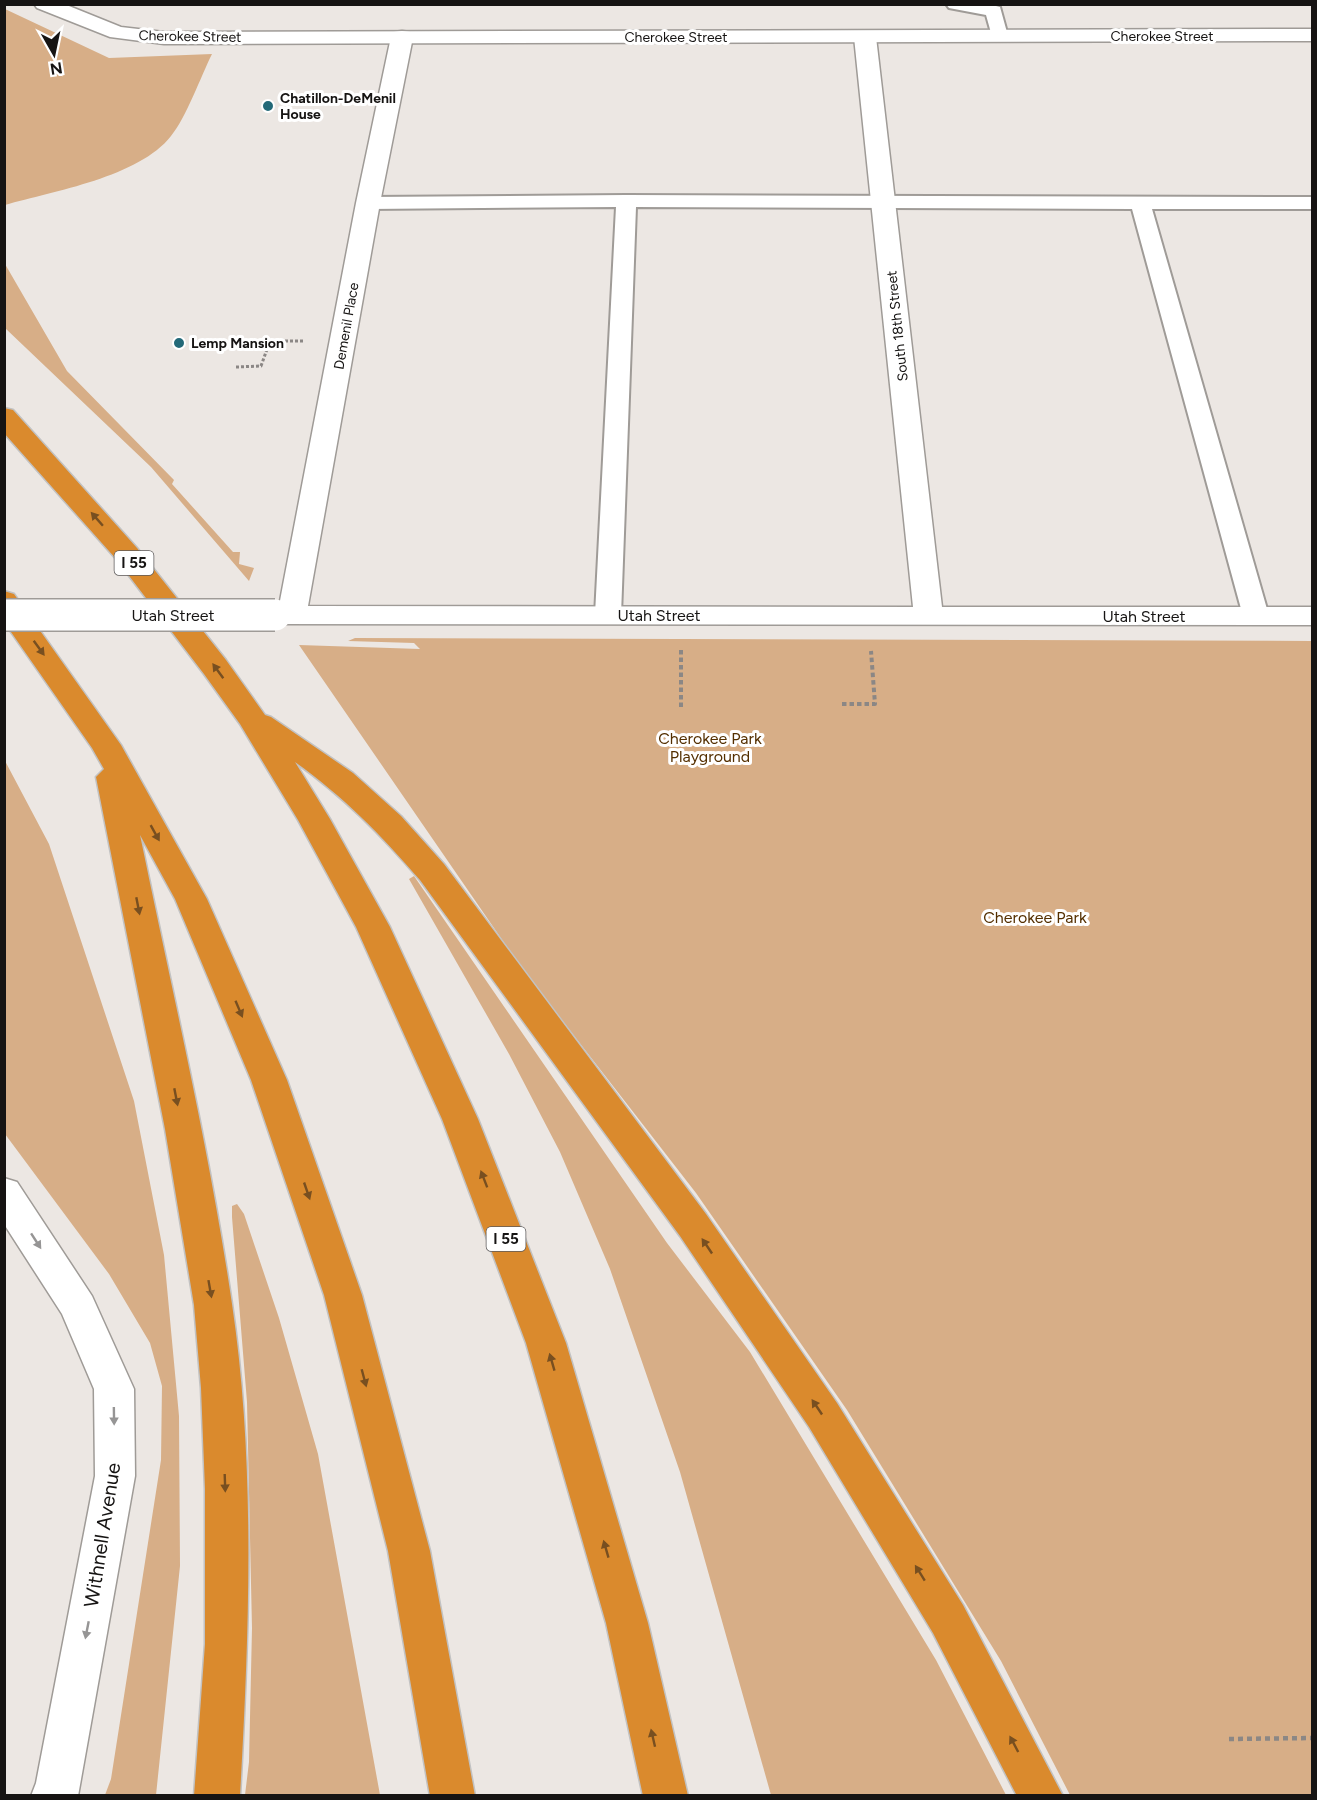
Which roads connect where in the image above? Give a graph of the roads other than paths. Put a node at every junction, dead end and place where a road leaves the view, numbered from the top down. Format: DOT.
graph roads {
  1 [pos="44,4"];
  2 [pos="955,4"];
  3 [pos="1312,35"];
  4 [pos="999,36"];
  5 [pos="402,37"];
  6 [pos="865,37"];
  7 [pos="626,201"];
  8 [pos="883,201"];
  9 [pos="1140,202"];
  10 [pos="368,203"];
  11 [pos="1312,203"];
  12 [pos="4,416"];
  13 [pos="4,600"];
  14 [pos="4,615"];
  15 [pos="284,615"];
  16 [pos="608,615"];
  17 [pos="929,616"];
  18 [pos="1256,616"];
  19 [pos="1312,616"];
  20 [pos="252,719"];
  21 [pos="106,745"];
  22 [pos="4,1192"];
  23 [pos="53,1796"];
  24 [pos="217,1796"];
  25 [pos="453,1796"];
  26 [pos="666,1796"];
  27 [pos="1041,1796"];
  1 -- 5 [label="street, Cherokee Street"];
  2 -- 4 [label="lane"];
  3 -- 4 [label="street, Cherokee Street"];
  4 -- 6 [label="street, Cherokee Street"];
  5 -- 6 [label="street, Cherokee Street"];
  5 -- 10 [label="street, Demenil Place"];
  6 -- 8 [label="street, South 18th Street"];
  7 -- 8 [label="lane"];
  7 -- 10 [label="lane"];
  7 -- 16 [label="lane"];
  8 -- 9 [label="lane"];
  8 -- 17 [label="street, South 18th Street"];
  9 -- 11 [label="lane"];
  9 -- 18 [label="lane"];
  10 -- 15 [label="street, Demenil Place"];
  20 -- 12 [label="highway, I 55, one-way"];
  13 -- 21 [label="highway, one-way"];
  14 -- 15 [label="street, Utah Street, bridge"];
  15 -- 16 [label="street, Utah Street"];
  16 -- 17 [label="street, Utah Street"];
  17 -- 18 [label="street, Utah Street"];
  18 -- 19 [label="street, Utah Street"];
  26 -- 20 [label="highway, I 55, one-way"];
  27 -- 20 [label="highway, one-way"];
  21 -- 24 [label="highway, one-way"];
  21 -- 25 [label="highway, one-way"];
  22 -- 23 [label="street, Withnell Avenue, one-way"];
}
